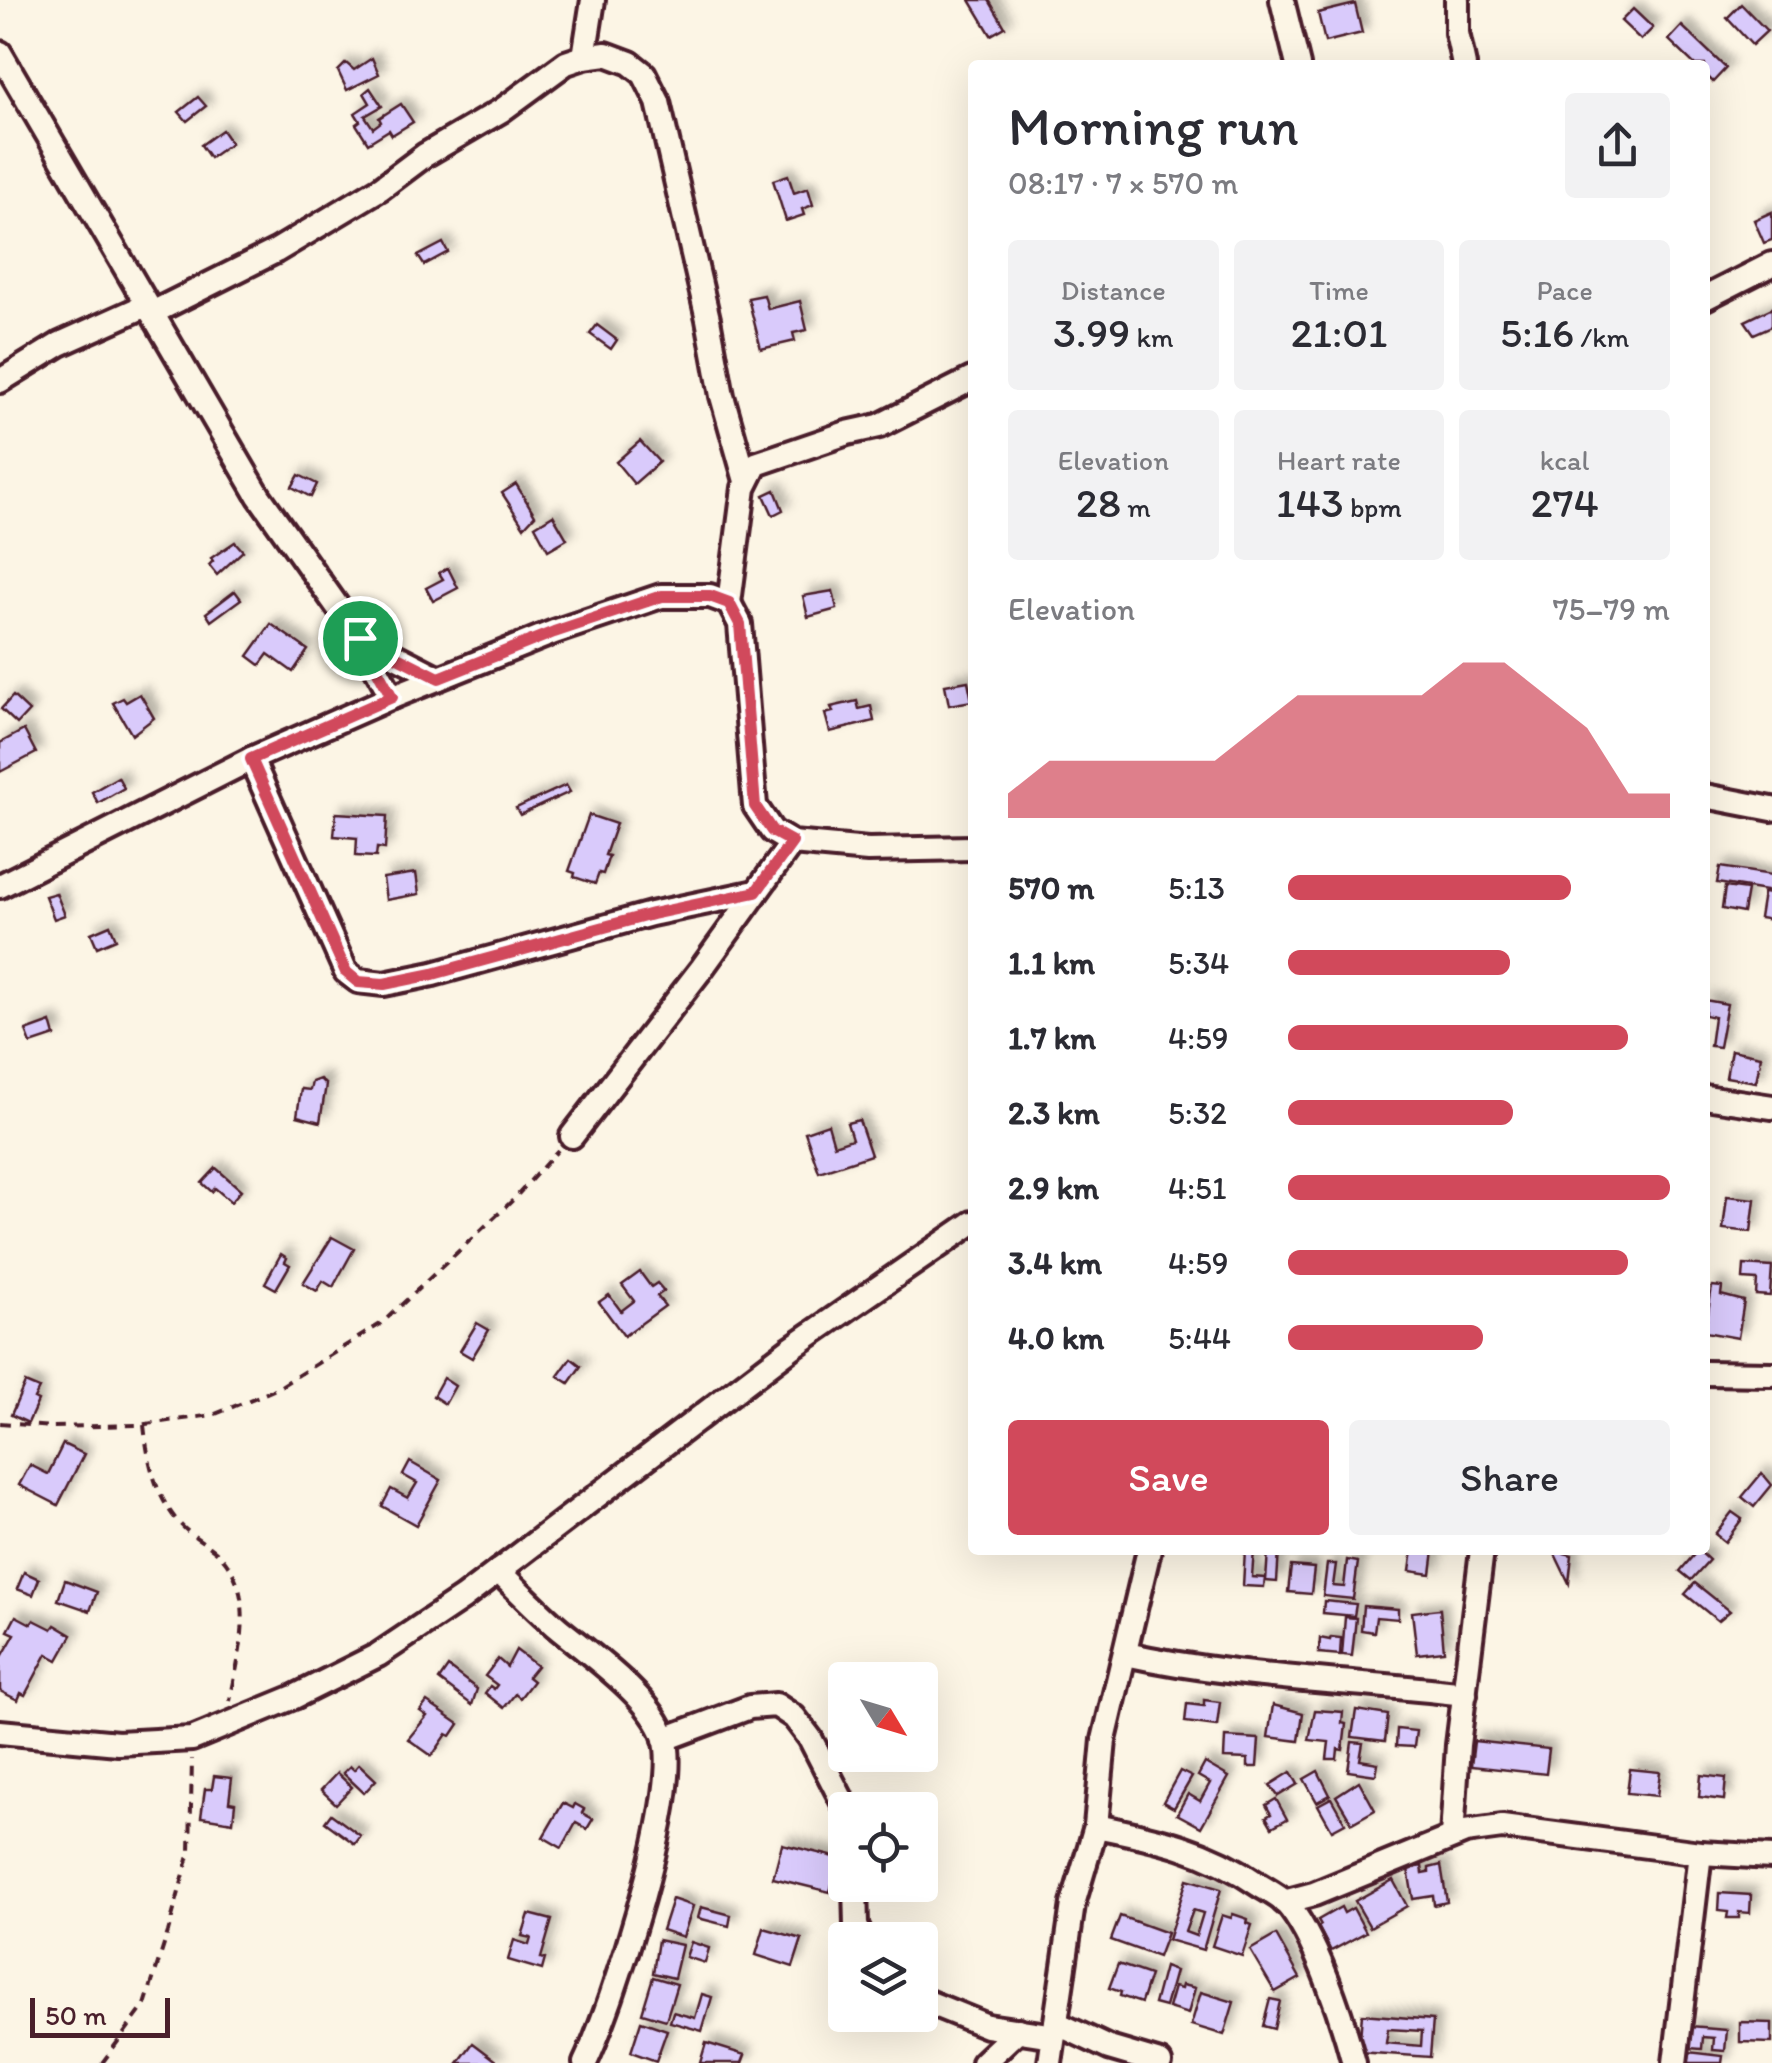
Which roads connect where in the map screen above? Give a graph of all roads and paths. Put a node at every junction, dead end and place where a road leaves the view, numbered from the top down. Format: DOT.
graph roads {
  1 [pos="593,0"];
  2 [pos="1282,0"];
  3 [pos="1458,0"];
  4 [pos="0,53"];
  5 [pos="584,56"];
  6 [pos="1297,60"];
  7 [pos="1463,60"];
  8 [pos="1772,264"];
  9 [pos="1710,295"];
  10 [pos="150,309"];
  11 [pos="0,381"];
  12 [pos="968,382"];
  13 [pos="746,482"];
  14 [pos="729,603"];
  15 [pos="360,638"];
  16 [pos="439,678"];
  17 [pos="392,697"];
  18 [pos="251,759"];
  19 [pos="1710,797"];
  20 [pos="1772,808"];
  21 [pos="792,842"];
  22 [pos="968,848"];
  23 [pos="0,886"];
  24 [pos="756,892"];
  25 [pos="1710,1098"];
  26 [pos="1772,1108"];
  27 [pos="572,1136"];
  28 [pos="968,1227"];
  29 [pos="1710,1373"];
  30 [pos="1772,1374"];
  31 [pos="0,1423"];
  32 [pos="144,1425"];
  33 [pos="1148,1555"];
  34 [pos="1481,1555"];
  35 [pos="498,1571"];
  36 [pos="1126,1654"];
  37 [pos="1464,1694"];
  38 [pos="226,1725"];
  39 [pos="0,1732"];
  40 [pos="665,1738"];
  41 [pos="192,1739"];
  42 [pos="838,1792"];
  43 [pos="1096,1826"];
  44 [pos="1452,1837"];
  45 [pos="1700,1853"];
  46 [pos="1772,1857"];
  47 [pos="1284,1902"];
  48 [pos="938,2006"];
  49 [pos="1055,2029"];
  50 [pos="1018,2030"];
  51 [pos="102,2063"];
  52 [pos="585,2063"];
  53 [pos="983,2063"];
  54 [pos="1050,2063"];
  55 [pos="1160,2063"];
  56 [pos="1354,2063"];
  57 [pos="1675,2063"];
  1 -- 5 [label="street"];
  2 -- 6 [label="street"];
  3 -- 7 [label="street"];
  4 -- 10 [label="street"];
  5 -- 10 [label="street"];
  5 -- 13 [label="street"];
  8 -- 9 [label="street"];
  10 -- 11 [label="street"];
  10 -- 15 [label="street"];
  12 -- 13 [label="street"];
  13 -- 14 [label="street"];
  14 -- 16 [label="street"];
  14 -- 21 [label="street"];
  15 -- 16 [label="street"];
  15 -- 17 [label="street"];
  16 -- 17 [label="street"];
  17 -- 18 [label="street"];
  18 -- 23 [label="street"];
  18 -- 24 [label="street"];
  19 -- 20 [label="street"];
  21 -- 22 [label="street"];
  21 -- 24 [label="street"];
  24 -- 27 [label="street"];
  25 -- 26 [label="street"];
  27 -- 32 [label="path"];
  28 -- 35 [label="street"];
  29 -- 30 [label="street"];
  31 -- 32 [label="path"];
  32 -- 38 [label="path"];
  33 -- 36 [label="street"];
  34 -- 37 [label="street"];
  35 -- 38 [label="street"];
  35 -- 40 [label="street"];
  36 -- 37 [label="street"];
  36 -- 43 [label="street"];
  37 -- 44 [label="street"];
  38 -- 41 [label="street"];
  39 -- 41 [label="street"];
  40 -- 42 [label="street"];
  40 -- 52 [label="street"];
  41 -- 51 [label="path"];
  43 -- 47 [label="street"];
  43 -- 49 [label="street"];
  44 -- 45 [label="street"];
  44 -- 47 [label="street"];
  45 -- 46 [label="street"];
  45 -- 57 [label="street"];
  47 -- 56 [label="street"];
  48 -- 50 [label="street"];
  49 -- 50 [label="street"];
  49 -- 54 [label="street"];
  49 -- 55 [label="street"];
  50 -- 53 [label="street"];
}
